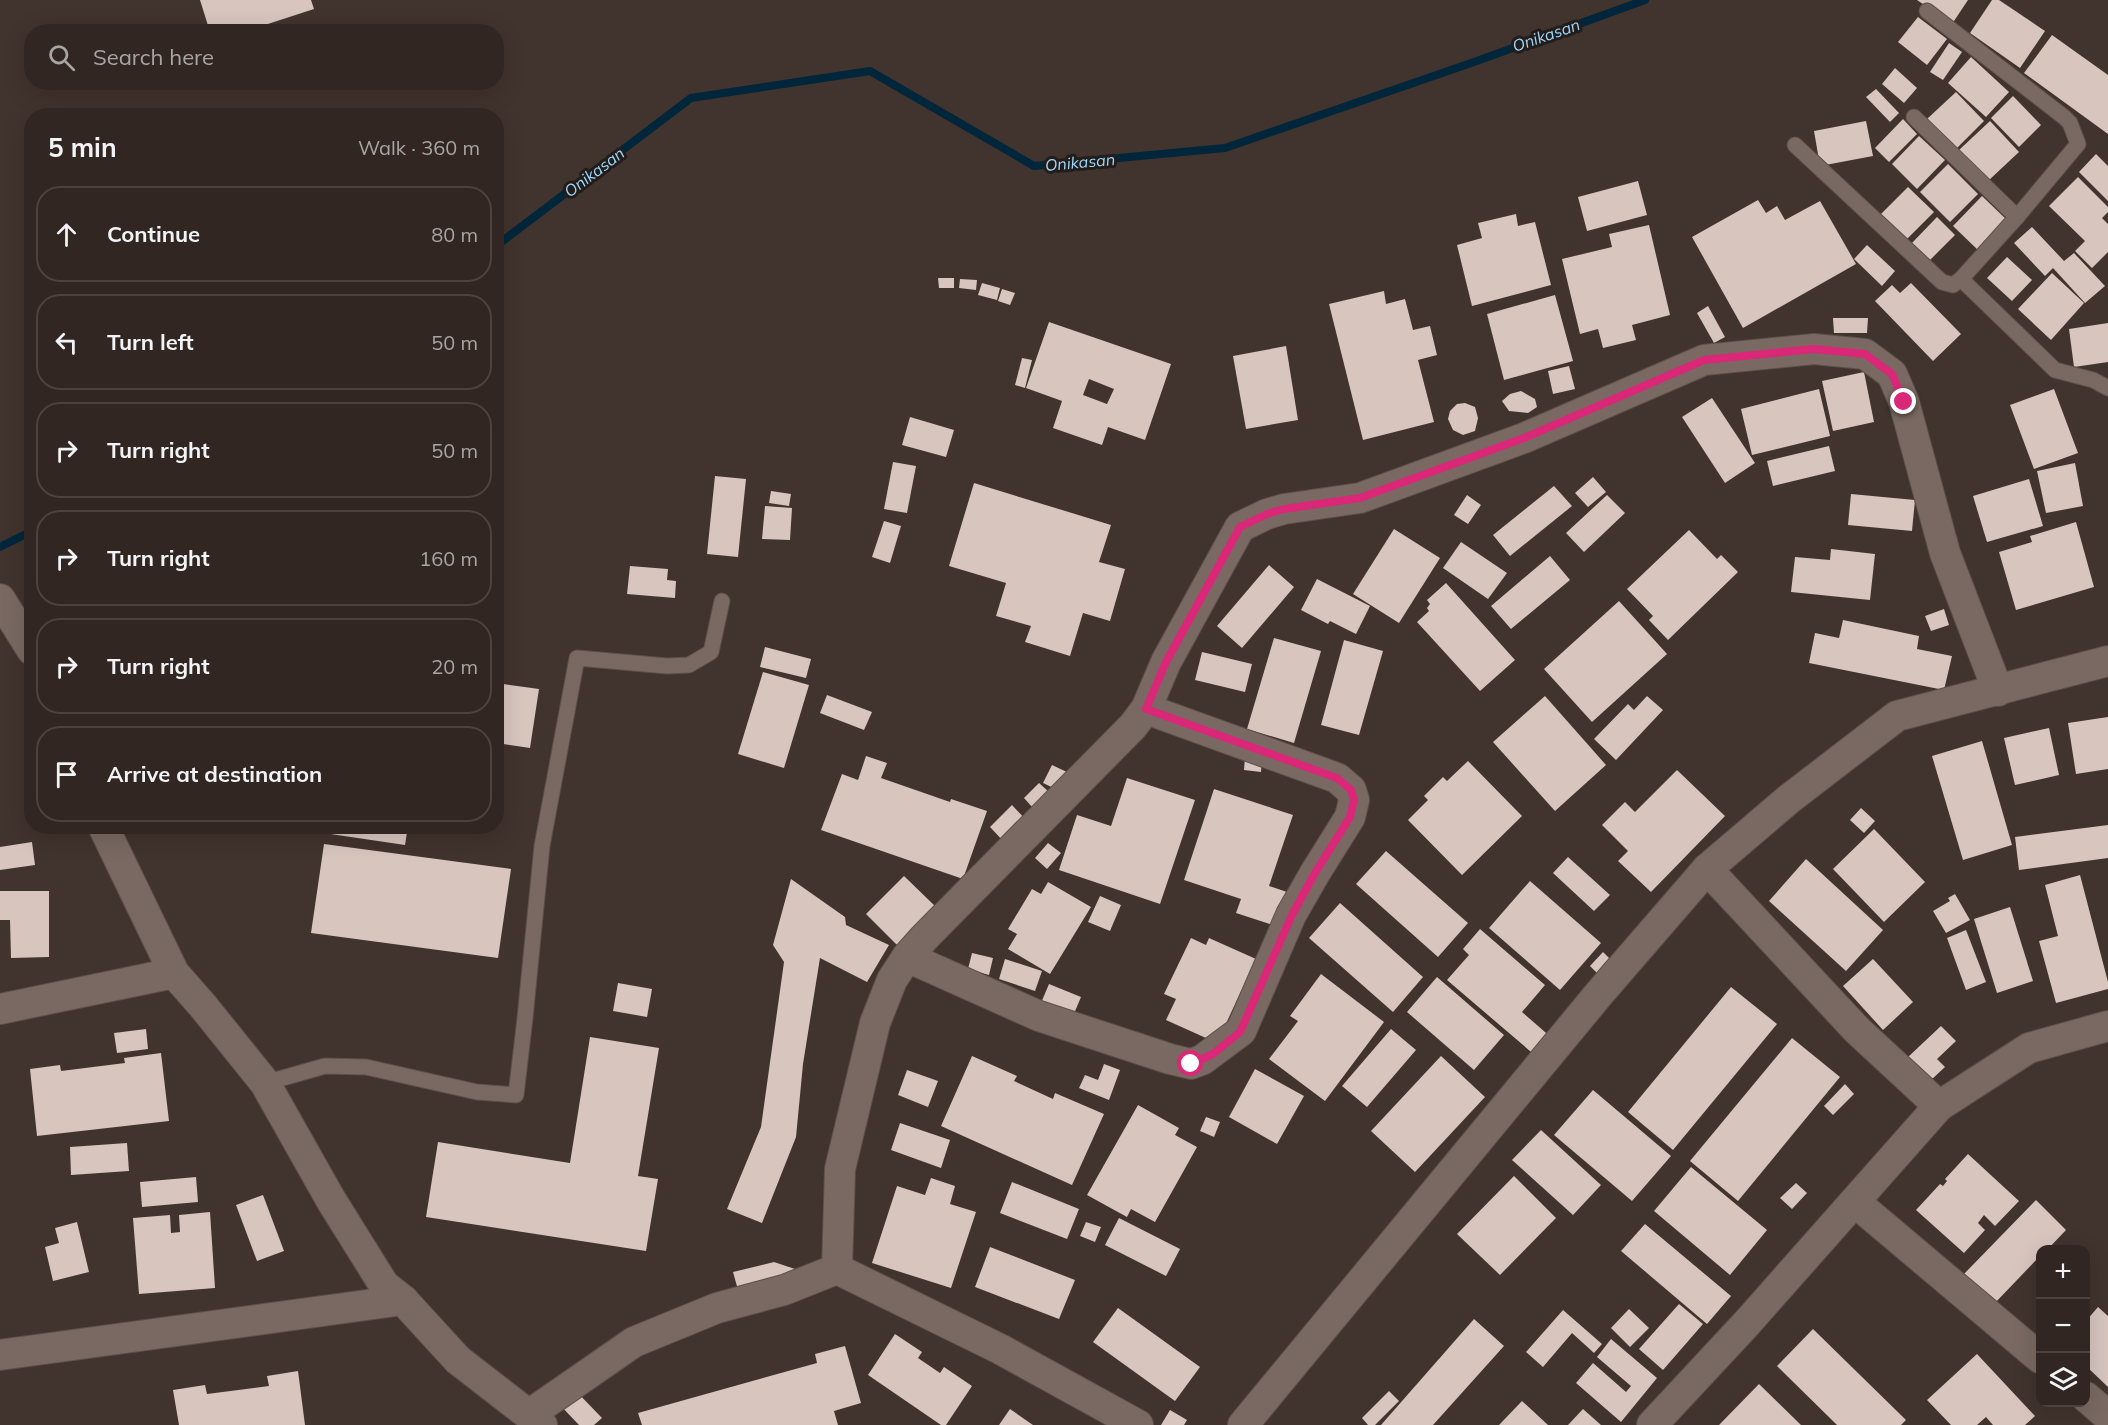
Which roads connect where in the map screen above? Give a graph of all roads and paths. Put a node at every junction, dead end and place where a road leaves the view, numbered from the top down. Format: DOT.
graph roads {
  1 [pos="1927,11"];
  2 [pos="1914,117"];
  3 [pos="1795,145"];
  4 [pos="2017,217"];
  5 [pos="1961,279"];
  6 [pos="2108,388"];
  7 [pos="0,599"];
  8 [pos="722,602"];
  9 [pos="24,637"];
  10 [pos="2108,661"];
  11 [pos="1998,691"];
  12 [pos="1146,709"];
  13 [pos="107,834"];
  14 [pos="1707,869"];
  15 [pos="907,957"];
  16 [pos="174,973"];
  17 [pos="0,1009"];
  18 [pos="2108,1026"];
  19 [pos="265,1083"];
  20 [pos="1939,1106"];
  21 [pos="1855,1202"];
  22 [pos="837,1269"];
  23 [pos="403,1300"];
  24 [pos="0,1355"];
  25 [pos="2036,1355"];
  26 [pos="2090,1401"];
  27 [pos="2108,1416"];
  28 [pos="536,1419"];
  29 [pos="1138,1425"];
  30 [pos="1243,1425"];
  31 [pos="1652,1425"];
  1 -- 4 [label="lane"];
  2 -- 4 [label="lane"];
  3 -- 5 [label="lane"];
  4 -- 5 [label="lane"];
  5 -- 6 [label="lane"];
  7 -- 9 [label="street"];
  8 -- 19 [label="lane"];
  10 -- 11 [label="street"];
  11 -- 12 [label="street"];
  11 -- 14 [label="street"];
  12 -- 15 [label="street"];
  12 -- 15 [label="street"];
  13 -- 16 [label="street"];
  14 -- 20 [label="street"];
  14 -- 30 [label="street"];
  15 -- 22 [label="street"];
  16 -- 17 [label="street"];
  16 -- 19 [label="street"];
  18 -- 20 [label="street"];
  19 -- 23 [label="street"];
  20 -- 21 [label="street"];
  21 -- 25 [label="street"];
  21 -- 31 [label="street"];
  22 -- 28 [label="street"];
  22 -- 29 [label="street"];
  23 -- 24 [label="street"];
  23 -- 28 [label="street"];
  26 -- 27 [label="street"];
}
